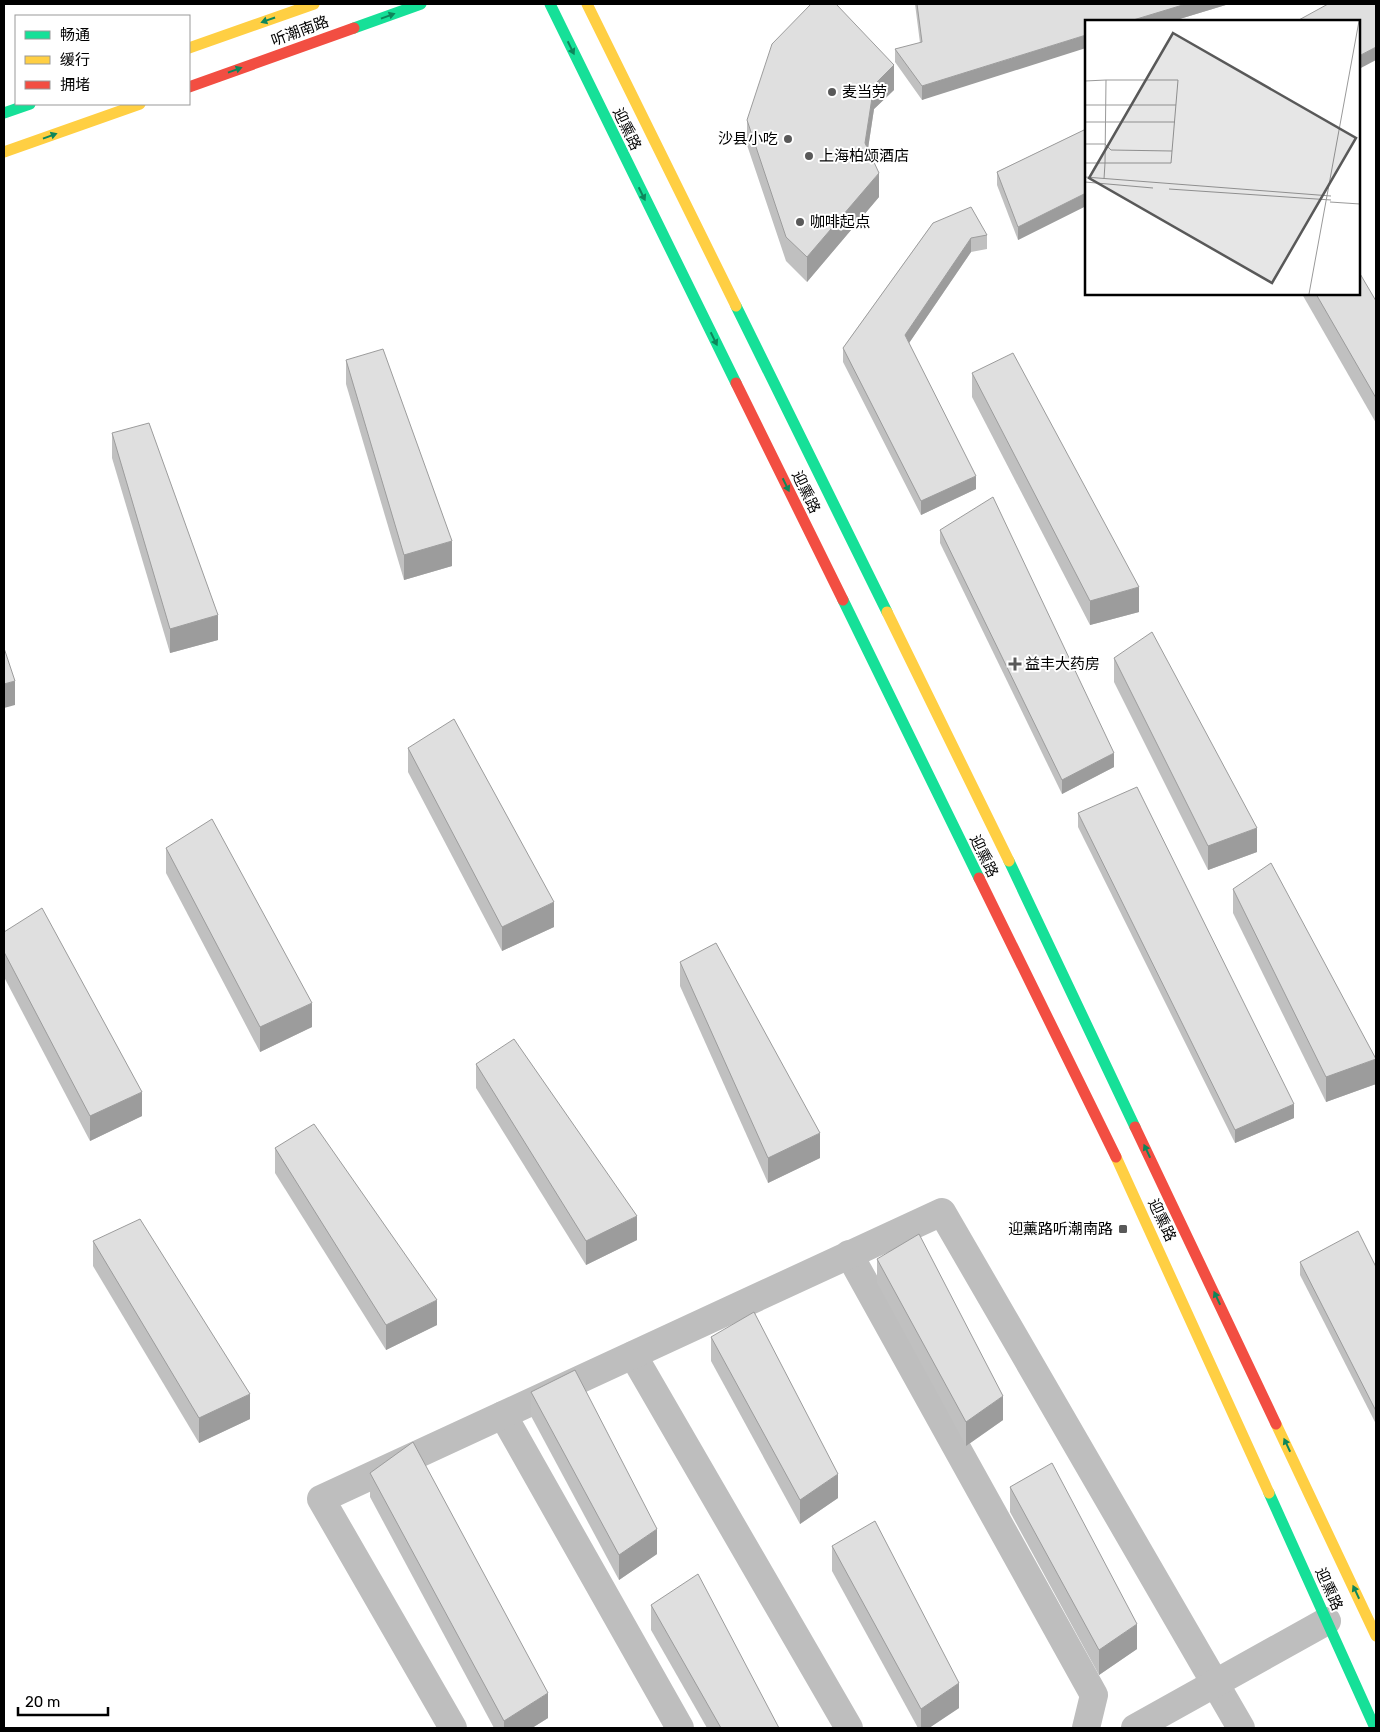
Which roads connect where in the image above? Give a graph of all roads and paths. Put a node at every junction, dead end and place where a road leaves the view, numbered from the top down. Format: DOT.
graph roads {
  1 [pos="314,4"];
  2 [pos="421,4"];
  3 [pos="550,4"];
  4 [pos="587,4"];
  5 [pos="190,48"];
  6 [pos="190,87"];
  7 [pos="27,105"];
  8 [pos="137,105"];
  9 [pos="4,113"];
  10 [pos="4,152"];
  11 [pos="850,1254"];
  12 [pos="633,1355"];
  13 [pos="503,1415"];
  14 [pos="1327,1621"];
  15 [pos="1376,1636"];
  16 [pos="1216,1683"];
  17 [pos="453,1728"];
  18 [pos="680,1728"];
  19 [pos="849,1728"];
  20 [pos="1086,1728"];
  21 [pos="1135,1728"];
  22 [pos="1241,1728"];
  23 [pos="1376,1728"];
  1 -- 5 [label="street, 听潮南路, one-way"];
  6 -- 2 [label="street, 听潮南路, one-way"];
  3 -- 14 [label="street, 迎熏路, one-way"];
  15 -- 4 [label="street, 迎熏路, one-way"];
  7 -- 9 [label="street"];
  10 -- 8 [label="street, one-way"];
  11 -- 12 [label="street"];
  11 -- 16 [label="street"];
  11 -- 20 [label="street"];
  12 -- 13 [label="street"];
  12 -- 19 [label="street"];
  13 -- 17 [label="street"];
  13 -- 18 [label="street"];
  14 -- 16 [label="street"];
  14 -- 23 [label="street, 迎熏路"];
  16 -- 21 [label="street"];
  16 -- 22 [label="street"];
}
